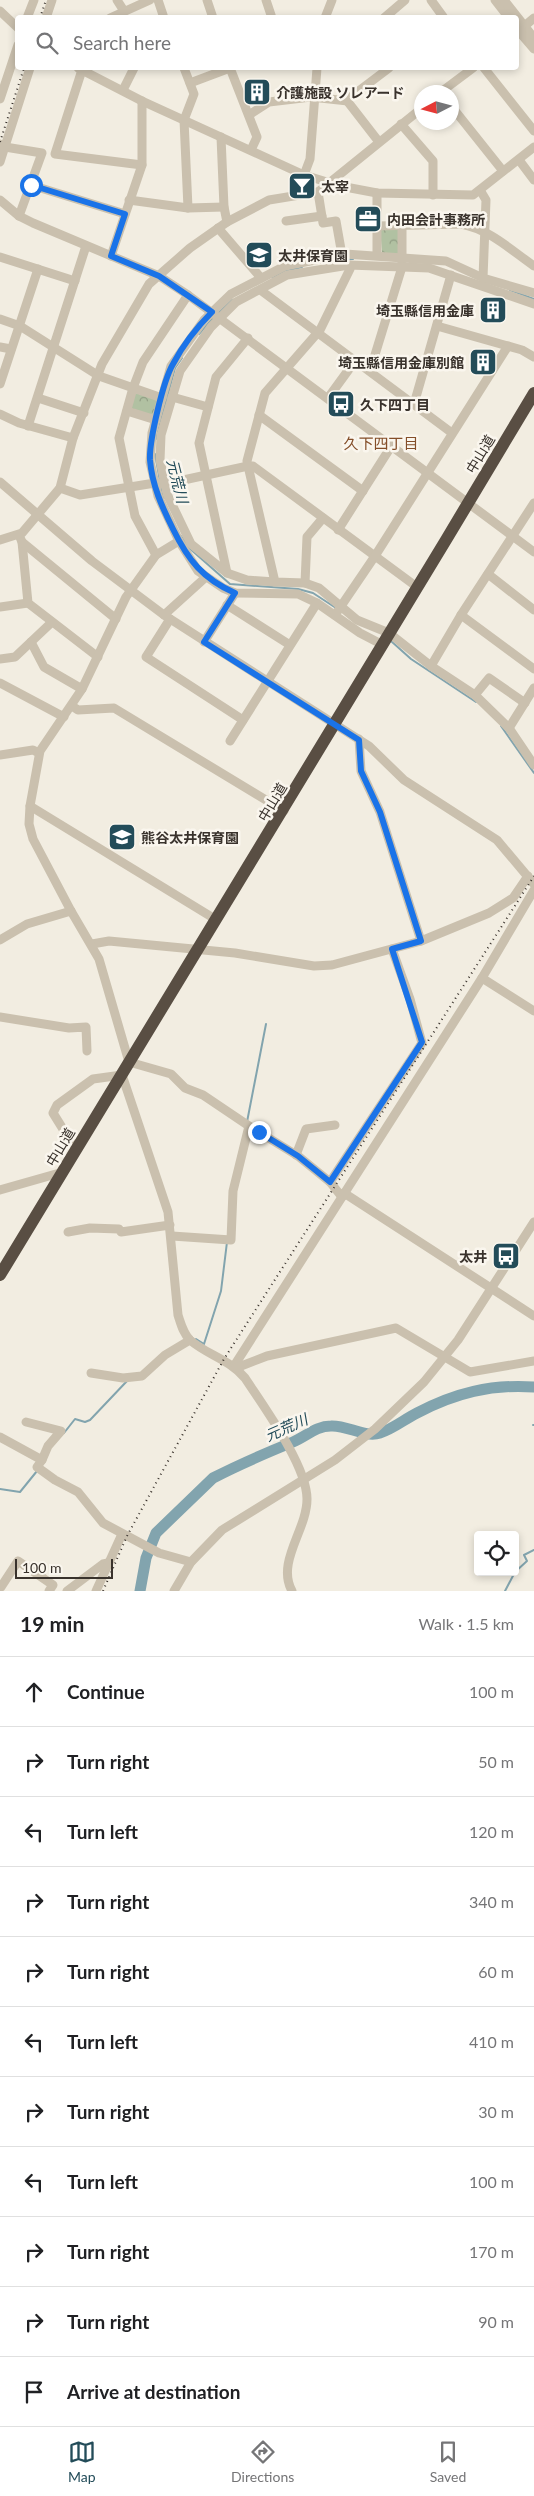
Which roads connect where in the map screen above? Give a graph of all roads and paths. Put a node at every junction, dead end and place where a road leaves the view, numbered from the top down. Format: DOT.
graph roads {
  1 [pos="34,0"];
  2 [pos="52,0"];
  3 [pos="117,0"];
  4 [pos="150,0"];
  5 [pos="158,0"];
  6 [pos="206,0"];
  7 [pos="266,0"];
  8 [pos="332,0"];
  9 [pos="405,0"];
  10 [pos="431,0"];
  11 [pos="496,0"];
  12 [pos="504,0"];
  13 [pos="0,11"];
  14 [pos="124,11"];
  15 [pos="29,15"];
  16 [pos="47,15"];
  17 [pos="116,15"];
  18 [pos="163,15"];
  19 [pos="212,15"];
  20 [pos="271,15"];
  21 [pos="326,15"];
  22 [pos="388,15"];
  23 [pos="442,15"];
  24 [pos="507,15"];
  25 [pos="512,15"];
  26 [pos="534,18"];
  27 [pos="15,25"];
  28 [pos="519,29"];
  29 [pos="534,38"];
  30 [pos="534,49"];
  31 [pos="15,54"];
  32 [pos="0,67"];
  33 [pos="29,70"];
  34 [pos="80,70"];
  35 [pos="82,70"];
  36 [pos="133,70"];
  37 [pos="185,70"];
  38 [pos="224,70"];
  39 [pos="231,70"];
  40 [pos="316,70"];
  41 [pos="387,70"];
  42 [pos="470,70"];
  43 [pos="486,70"];
  44 [pos="8,74"];
  45 [pos="190,82"];
  46 [pos="450,85"];
  47 [pos="123,90"];
  48 [pos="314,98"];
  49 [pos="0,99"];
  50 [pos="142,101"];
  51 [pos="348,101"];
  52 [pos="414,114"];
  53 [pos="249,115"];
  54 [pos="459,116"];
  55 [pos="184,120"];
  56 [pos="402,124"];
  57 [pos="534,131"];
  58 [pos="221,137"];
  59 [pos="379,142"];
  60 [pos="2,146"];
  61 [pos="534,147"];
  62 [pos="251,150"];
  63 [pos="42,152"];
  64 [pos="55,154"];
  65 [pos="519,160"];
  66 [pos="0,162"];
  67 [pos="142,165"];
  68 [pos="503,171"];
  69 [pos="304,175"];
  70 [pos="534,180"];
  71 [pos="329,183"];
  72 [pos="31,185"];
  73 [pos="480,190"];
  74 [pos="318,192"];
  75 [pos="377,194"];
  76 [pos="433,195"];
  77 [pos="0,200"];
  78 [pos="129,200"];
  79 [pos="224,207"];
  80 [pos="188,208"];
  81 [pos="125,214"];
  82 [pos="19,216"];
  83 [pos="322,216"];
  84 [pos="286,221"];
  85 [pos="226,222"];
  86 [pos="402,225"];
  87 [pos="377,226"];
  88 [pos="218,228"];
  89 [pos="486,232"];
  90 [pos="86,246"];
  91 [pos="342,255"];
  92 [pos="377,255"];
  93 [pos="111,256"];
  94 [pos="0,257"];
  95 [pos="402,262"];
  96 [pos="349,265"];
  97 [pos="534,266"];
  98 [pos="38,270"];
  99 [pos="451,275"];
  100 [pos="159,276"];
  101 [pos="261,278"];
  102 [pos="484,278"];
  103 [pos="75,281"];
  104 [pos="262,289"];
  105 [pos="534,293"];
  106 [pos="188,295"];
  107 [pos="534,304"];
  108 [pos="216,315"];
  109 [pos="0,319"];
  110 [pos="20,326"];
  111 [pos="436,326"];
  112 [pos="318,333"];
  113 [pos="248,338"];
  114 [pos="508,346"];
  115 [pos="0,347"];
  116 [pos="54,348"];
  117 [pos="11,350"];
  118 [pos="534,357"];
  119 [pos="355,361"];
  120 [pos="286,367"];
  121 [pos="370,371"];
  122 [pos="99,376"];
  123 [pos="0,384"];
  124 [pos="133,388"];
  125 [pos="533,397"];
  126 [pos="38,398"];
  127 [pos="162,398"];
  128 [pos="172,398"];
  129 [pos="328,398"];
  130 [pos="414,404"];
  131 [pos="208,407"];
  132 [pos="126,411"];
  133 [pos="84,413"];
  134 [pos="0,414"];
  135 [pos="259,415"];
  136 [pos="156,420"];
  137 [pos="28,426"];
  138 [pos="452,433"];
  139 [pos="73,438"];
  140 [pos="392,445"];
  141 [pos="248,466"];
  142 [pos="428,472"];
  143 [pos="205,475"];
  144 [pos="0,482"];
  145 [pos="155,483"];
  146 [pos="165,484"];
  147 [pos="60,488"];
  148 [pos="128,488"];
  149 [pos="363,491"];
  150 [pos="468,502"];
  151 [pos="534,503"];
  152 [pos="37,514"];
  153 [pos="323,518"];
  154 [pos="338,530"];
  155 [pos="513,536"];
  156 [pos="21,539"];
  157 [pos="0,540"];
  158 [pos="179,541"];
  159 [pos="534,552"];
  160 [pos="156,555"];
  161 [pos="375,556"];
  162 [pos="227,573"];
  163 [pos="488,574"];
  164 [pos="206,577"];
  165 [pos="275,582"];
  166 [pos="305,583"];
  167 [pos="417,588"];
  168 [pos="130,591"];
  169 [pos="235,593"];
  170 [pos="28,603"];
  171 [pos="317,603"];
  172 [pos="227,605"];
  173 [pos="341,606"];
  174 [pos="0,607"];
  175 [pos="534,610"];
  176 [pos="334,615"];
  177 [pos="461,615"];
  178 [pos="167,617"];
  179 [pos="116,618"];
  180 [pos="52,622"];
  181 [pos="386,639"];
  182 [pos="31,642"];
  183 [pos="204,642"];
  184 [pos="290,645"];
  185 [pos="98,657"];
  186 [pos="0,659"];
  187 [pos="431,666"];
  188 [pos="534,669"];
  189 [pos="267,682"];
  190 [pos="0,683"];
  191 [pos="534,688"];
  192 [pos="82,689"];
  193 [pos="475,695"];
  194 [pos="525,703"];
  195 [pos="72,706"];
  196 [pos="64,718"];
  197 [pos="243,720"];
  198 [pos="334,725"];
  199 [pos="509,728"];
  200 [pos="359,740"];
  201 [pos="230,741"];
  202 [pos="39,753"];
  203 [pos="0,754"];
  204 [pos="534,765"];
  205 [pos="30,806"];
  206 [pos="284,811"];
  207 [pos="528,876"];
  208 [pos="534,884"];
  209 [pos="534,890"];
  210 [pos="71,911"];
  211 [pos="216,919"];
  212 [pos="0,940"];
  213 [pos="421,941"];
  214 [pos="92,944"];
  215 [pos="392,949"];
  216 [pos="197,950"];
  217 [pos="482,978"];
  218 [pos="534,1011"];
  219 [pos="0,1017"];
  220 [pos="87,1051"];
  221 [pos="129,1062"];
  222 [pos="122,1075"];
  223 [pos="335,1125"];
  224 [pos="249,1126"];
  225 [pos="76,1150"];
  226 [pos="296,1155"];
  227 [pos="63,1172"];
  228 [pos="330,1182"];
  229 [pos="0,1190"];
  230 [pos="343,1195"];
  231 [pos="534,1222"];
  232 [pos="170,1225"];
  233 [pos="68,1232"];
  234 [pos="172,1236"];
  235 [pos="0,1275"];
  236 [pos="491,1288"];
  237 [pos="534,1316"];
  238 [pos="190,1340"];
  239 [pos="445,1358"];
  240 [pos="534,1361"];
  241 [pos="235,1367"];
  242 [pos="91,1374"];
  243 [pos="26,1422"];
  244 [pos="0,1437"];
  245 [pos="42,1460"];
  246 [pos="304,1478"];
  247 [pos="122,1534"];
  248 [pos="191,1562"];
  249 [pos="108,1563"];
  250 [pos="2,1588"];
  251 [pos="51,1588"];
  252 [pos="61,1591"];
  253 [pos="67,1591"];
  254 [pos="96,1591"];
  255 [pos="174,1591"];
  256 [pos="292,1591"];
  1 -- 15 [label="street"];
  2 -- 16 [label="street"];
  3 -- 14 [label="street"];
  4 -- 14 [label="street"];
  5 -- 18 [label="street"];
  6 -- 19 [label="street"];
  7 -- 20 [label="street"];
  8 -- 21 [label="street"];
  9 -- 22 [label="street"];
  10 -- 23 [label="street"];
  11 -- 24 [label="street"];
  12 -- 25 [label="street"];
  13 -- 27 [label="street"];
  14 -- 17 [label="street"];
  26 -- 28 [label="street"];
  28 -- 29 [label="street"];
  28 -- 30 [label="street"];
  31 -- 44 [label="street"];
  32 -- 44 [label="street"];
  33 -- 60 [label="street"];
  34 -- 64 [label="street"];
  35 -- 47 [label="street"];
  36 -- 47 [label="street"];
  37 -- 45 [label="street"];
  38 -- 45 [label="street"];
  39 -- 53 [label="street"];
  40 -- 48 [label="street"];
  41 -- 51 [label="street"];
  42 -- 46 [label="street"];
  43 -- 57 [label="street"];
  44 -- 49 [label="street"];
  45 -- 55 [label="street"];
  47 -- 50 [label="street"];
  48 -- 51 [label="street"];
  48 -- 53 [label="street"];
  48 -- 69 [label="street"];
  50 -- 55 [label="street"];
  50 -- 67 [label="street"];
  51 -- 59 [label="street"];
  52 -- 56 [label="street"];
  53 -- 62 [label="street"];
  54 -- 68 [label="street"];
  55 -- 58 [label="street"];
  55 -- 80 [label="street"];
  56 -- 59 [label="street"];
  56 -- 76 [label="street"];
  58 -- 62 [label="street"];
  58 -- 79 [label="street"];
  59 -- 71 [label="street"];
  60 -- 63 [label="street"];
  60 -- 66 [label="street"];
  61 -- 65 [label="street"];
  62 -- 69 [label="street"];
  63 -- 64 [label="street"];
  63 -- 72 [label="street"];
  64 -- 67 [label="street"];
  65 -- 68 [label="street"];
  65 -- 70 [label="street"];
  67 -- 78 [label="street"];
  68 -- 73 [label="street"];
  69 -- 71 [label="street"];
  71 -- 74 [label="street"];
  71 -- 75 [label="street"];
  72 -- 81 [label="street"];
  72 -- 82 [label="street"];
  73 -- 76 [label="street"];
  73 -- 89 [label="street"];
  74 -- 83 [label="street"];
  74 -- 85 [label="street"];
  75 -- 76 [label="street"];
  75 -- 87 [label="street"];
  77 -- 82 [label="street"];
  78 -- 80 [label="street"];
  78 -- 81 [label="street"];
  79 -- 80 [label="street"];
  79 -- 85 [label="street"];
  81 -- 93 [label="street"];
  82 -- 90 [label="street"];
  83 -- 84 [label="street"];
  83 -- 91 [label="street"];
  85 -- 88 [label="street"];
  86 -- 87 [label="street"];
  86 -- 89 [label="street"];
  86 -- 95 [label="street"];
  87 -- 92 [label="street"];
  88 -- 100 [label="street"];
  88 -- 101 [label="street"];
  89 -- 97 [label="street"];
  89 -- 102 [label="street"];
  90 -- 93 [label="street"];
  90 -- 103 [label="street"];
  91 -- 92 [label="street"];
  91 -- 101 [label="street"];
  92 -- 95 [label="street"];
  93 -- 100 [label="street"];
  94 -- 98 [label="street"];
  95 -- 96 [label="street"];
  95 -- 99 [label="street"];
  95 -- 102 [label="street"];
  95 -- 121 [label="street"];
  96 -- 104 [label="street"];
  96 -- 112 [label="street"];
  98 -- 103 [label="street"];
  98 -- 110 [label="street"];
  99 -- 107 [label="street"];
  99 -- 111 [label="street"];
  100 -- 106 [label="street"];
  100 -- 122 [label="street"];
  101 -- 108 [label="street"];
  102 -- 105 [label="street"];
  103 -- 116 [label="street"];
  104 -- 108 [label="street"];
  104 -- 112 [label="street"];
  106 -- 108 [label="street"];
  106 -- 124 [label="street"];
  108 -- 113 [label="street"];
  108 -- 127 [label="street"];
  108 -- 128 [label="street"];
  109 -- 110 [label="street"];
  110 -- 116 [label="street"];
  110 -- 117 [label="street"];
  111 -- 114 [label="street"];
  111 -- 130 [label="street"];
  112 -- 119 [label="street"];
  112 -- 120 [label="street"];
  113 -- 120 [label="street"];
  113 -- 131 [label="street"];
  114 -- 118 [label="street"];
  114 -- 138 [label="street"];
  115 -- 117 [label="street"];
  116 -- 122 [label="street"];
  116 -- 126 [label="street"];
  117 -- 123 [label="street"];
  119 -- 121 [label="street"];
  119 -- 129 [label="street"];
  120 -- 129 [label="street"];
  120 -- 135 [label="street"];
  121 -- 130 [label="street"];
  122 -- 124 [label="street"];
  122 -- 133 [label="street"];
  124 -- 127 [label="street"];
  124 -- 132 [label="street"];
  125 -- 150 [label="highway, 中山道"];
  126 -- 133 [label="street"];
  126 -- 137 [label="street"];
  127 -- 136 [label="street"];
  128 -- 131 [label="street"];
  128 -- 146 [label="street"];
  129 -- 140 [label="street"];
  130 -- 138 [label="street"];
  131 -- 143 [label="street"];
  132 -- 136 [label="street"];
  132 -- 148 [label="street"];
  133 -- 139 [label="street"];
  134 -- 137 [label="street"];
  135 -- 141 [label="street"];
  135 -- 149 [label="street"];
  136 -- 145 [label="street"];
  137 -- 139 [label="street"];
  138 -- 142 [label="street"];
  139 -- 147 [label="street"];
  140 -- 142 [label="street"];
  140 -- 149 [label="street"];
  141 -- 143 [label="street"];
  141 -- 153 [label="street"];
  141 -- 165 [label="street"];
  142 -- 150 [label="street"];
  142 -- 161 [label="street"];
  143 -- 146 [label="street"];
  143 -- 162 [label="street"];
  144 -- 152 [label="street"];
  145 -- 146 [label="street"];
  145 -- 148 [label="street"];
  145 -- 158 [label="street"];
  146 -- 162 [label="street"];
  147 -- 148 [label="street"];
  147 -- 152 [label="street"];
  148 -- 160 [label="street"];
  149 -- 154 [label="street"];
  150 -- 155 [label="street"];
  150 -- 167 [label="highway, 中山道"];
  151 -- 155 [label="street"];
  152 -- 156 [label="street"];
  152 -- 168 [label="street"];
  153 -- 154 [label="street"];
  153 -- 166 [label="street"];
  154 -- 161 [label="street"];
  155 -- 159 [label="street"];
  155 -- 163 [label="street"];
  156 -- 157 [label="street"];
  156 -- 170 [label="street"];
  156 -- 179 [label="street"];
  158 -- 160 [label="street"];
  158 -- 164 [label="street"];
  160 -- 168 [label="street"];
  161 -- 167 [label="street"];
  161 -- 173 [label="street"];
  162 -- 165 [label="street"];
  163 -- 175 [label="street"];
  163 -- 177 [label="street"];
  164 -- 169 [label="street"];
  164 -- 178 [label="street"];
  165 -- 166 [label="street"];
  166 -- 173 [label="street"];
  167 -- 181 [label="highway, 中山道"];
  168 -- 178 [label="street"];
  168 -- 179 [label="street"];
  169 -- 171 [label="street"];
  169 -- 172 [label="street"];
  170 -- 174 [label="street"];
  170 -- 180 [label="street"];
  171 -- 176 [label="street"];
  171 -- 184 [label="street"];
  172 -- 183 [label="street"];
  172 -- 184 [label="street"];
  173 -- 176 [label="street"];
  173 -- 181 [label="street"];
  176 -- 181 [label="street"];
  177 -- 187 [label="street"];
  177 -- 188 [label="street"];
  178 -- 183 [label="street"];
  178 -- 197 [label="street"];
  179 -- 185 [label="street"];
  180 -- 182 [label="street"];
  180 -- 185 [label="street"];
  181 -- 187 [label="street"];
  181 -- 198 [label="highway, 中山道"];
  182 -- 186 [label="street"];
  182 -- 192 [label="street"];
  183 -- 189 [label="street"];
  184 -- 189 [label="street"];
  185 -- 192 [label="street"];
  187 -- 193 [label="street"];
  189 -- 197 [label="street"];
  189 -- 198 [label="street"];
  190 -- 196 [label="street"];
  191 -- 194 [label="street"];
  192 -- 195 [label="street"];
  193 -- 194 [label="street"];
  193 -- 199 [label="street"];
  194 -- 199 [label="street"];
  195 -- 196 [label="street"];
  195 -- 206 [label="street"];
  196 -- 202 [label="street"];
  197 -- 201 [label="street"];
  198 -- 200 [label="street"];
  198 -- 206 [label="highway, 中山道"];
  199 -- 204 [label="street"];
  200 -- 207 [label="street"];
  200 -- 213 [label="street"];
  202 -- 203 [label="street"];
  202 -- 205 [label="street"];
  205 -- 210 [label="street"];
  205 -- 211 [label="street"];
  206 -- 211 [label="highway, 中山道"];
  207 -- 208 [label="street"];
  207 -- 213 [label="street"];
  209 -- 217 [label="street"];
  210 -- 212 [label="street"];
  210 -- 214 [label="street"];
  211 -- 216 [label="highway, 中山道"];
  213 -- 215 [label="street"];
  214 -- 216 [label="street"];
  214 -- 221 [label="street"];
  215 -- 216 [label="street"];
  215 -- 228 [label="street"];
  216 -- 221 [label="highway, 中山道"];
  217 -- 218 [label="street"];
  217 -- 230 [label="street"];
  219 -- 220 [label="street"];
  221 -- 222 [label="highway, 中山道"];
  221 -- 224 [label="street"];
  222 -- 225 [label="highway, 中山道"];
  222 -- 225 [label="street"];
  222 -- 232 [label="street"];
  223 -- 226 [label="street"];
  224 -- 226 [label="street"];
  224 -- 234 [label="street"];
  225 -- 227 [label="highway, 中山道"];
  226 -- 228 [label="street"];
  227 -- 229 [label="street"];
  227 -- 235 [label="highway, 中山道"];
  228 -- 230 [label="street"];
  230 -- 236 [label="street"];
  230 -- 241 [label="street"];
  231 -- 236 [label="street"];
  232 -- 233 [label="street"];
  232 -- 234 [label="street"];
  234 -- 238 [label="street"];
  236 -- 237 [label="street"];
  236 -- 239 [label="street"];
  238 -- 241 [label="street"];
  238 -- 242 [label="street"];
  239 -- 240 [label="street"];
  239 -- 241 [label="street"];
  239 -- 246 [label="street"];
  241 -- 246 [label="street"];
  243 -- 245 [label="street"];
  244 -- 245 [label="street"];
  245 -- 247 [label="street"];
  246 -- 248 [label="street"];
  246 -- 256 [label="street"];
  247 -- 248 [label="street"];
  247 -- 249 [label="street"];
  248 -- 255 [label="street"];
  249 -- 253 [label="street"];
  249 -- 254 [label="street"];
  250 -- 251 [label="street"];
  251 -- 252 [label="street"];
}
